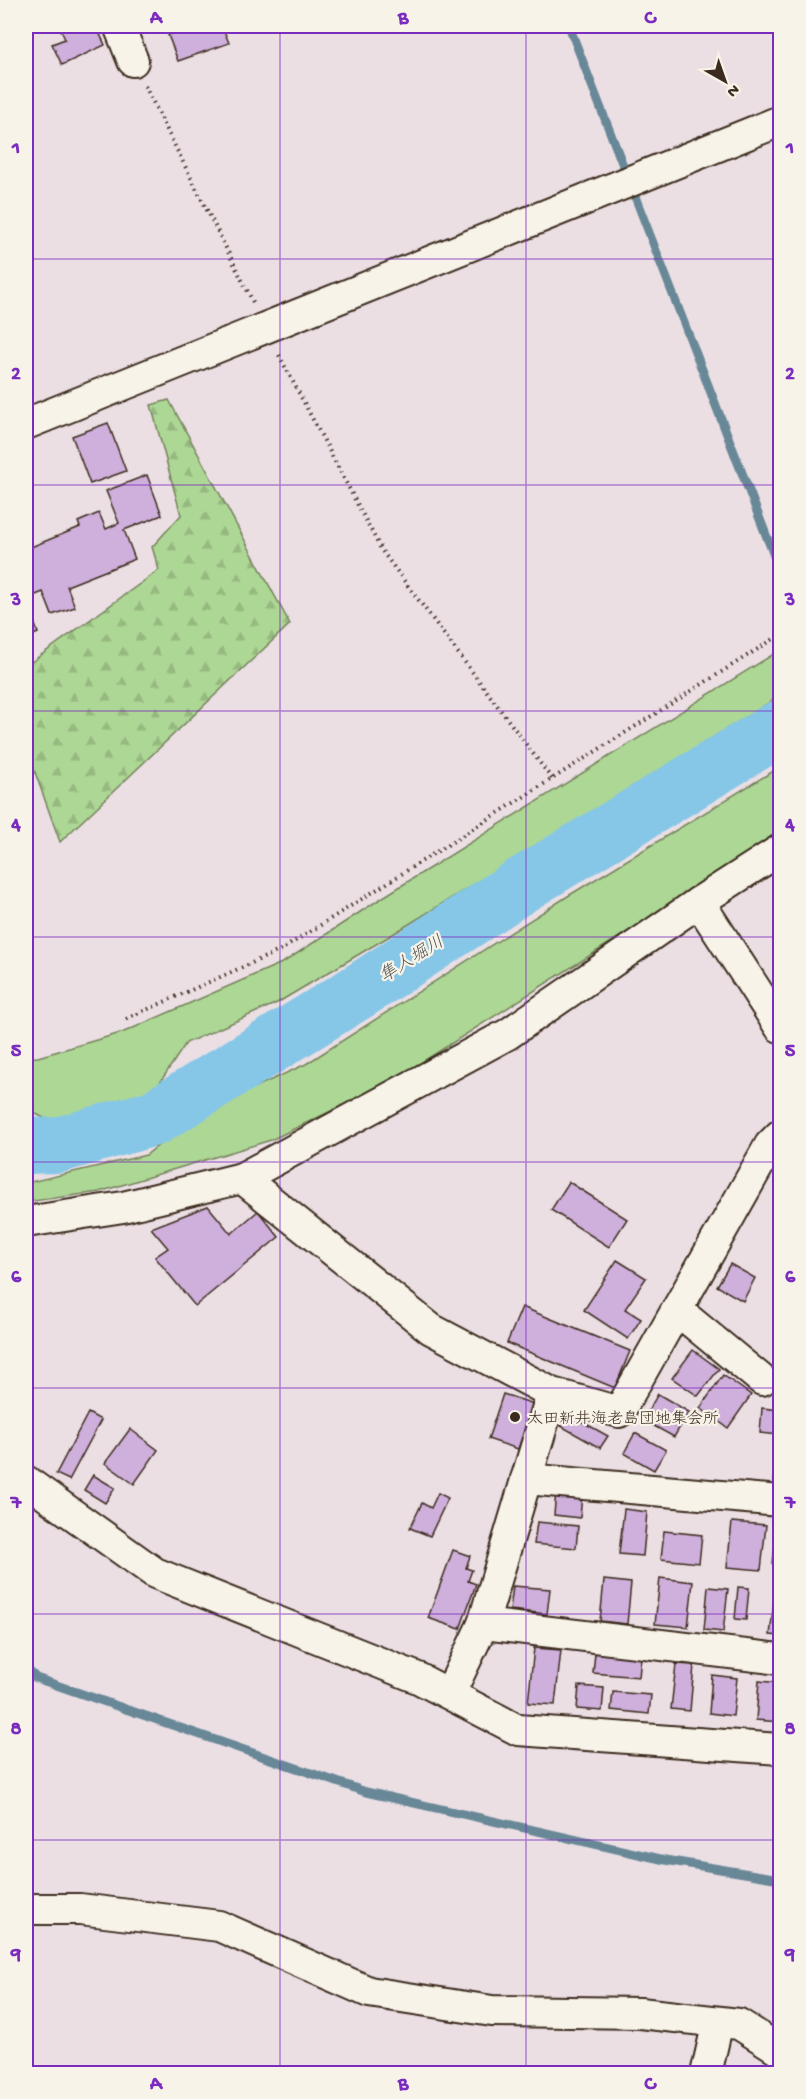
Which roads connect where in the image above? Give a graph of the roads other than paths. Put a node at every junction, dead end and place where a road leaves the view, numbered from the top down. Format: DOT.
graph roads {
  1 [pos="119,26"];
  2 [pos="133,61"];
  3 [pos="780,121"];
  4 [pos="26,424"];
  5 [pos="780,850"];
  6 [pos="699,902"];
  7 [pos="780,1027"];
  8 [pos="780,1135"];
  9 [pos="242,1178"];
  10 [pos="26,1222"];
  11 [pos="677,1310"];
  12 [pos="762,1380"];
  13 [pos="552,1393"];
  14 [pos="526,1479"];
  15 [pos="26,1481"];
  16 [pos="780,1501"];
  17 [pos="483,1624"];
  18 [pos="780,1659"];
  19 [pos="450,1693"];
  20 [pos="780,1749"];
  21 [pos="26,1909"];
  22 [pos="718,2022"];
  23 [pos="780,2050"];
  24 [pos="706,2073"];
  1 -- 2 [label="street"];
  3 -- 4 [label="street"];
  5 -- 6 [label="street"];
  6 -- 7 [label="street"];
  6 -- 9 [label="street"];
  8 -- 11 [label="street"];
  9 -- 10 [label="street"];
  9 -- 13 [label="street"];
  11 -- 12 [label="street"];
  11 -- 13 [label="street"];
  13 -- 14 [label="street"];
  14 -- 16 [label="street"];
  14 -- 17 [label="street"];
  15 -- 19 [label="street"];
  17 -- 18 [label="street"];
  17 -- 19 [label="street"];
  19 -- 20 [label="street"];
  21 -- 22 [label="street"];
  22 -- 23 [label="street"];
  22 -- 24 [label="street"];
}
